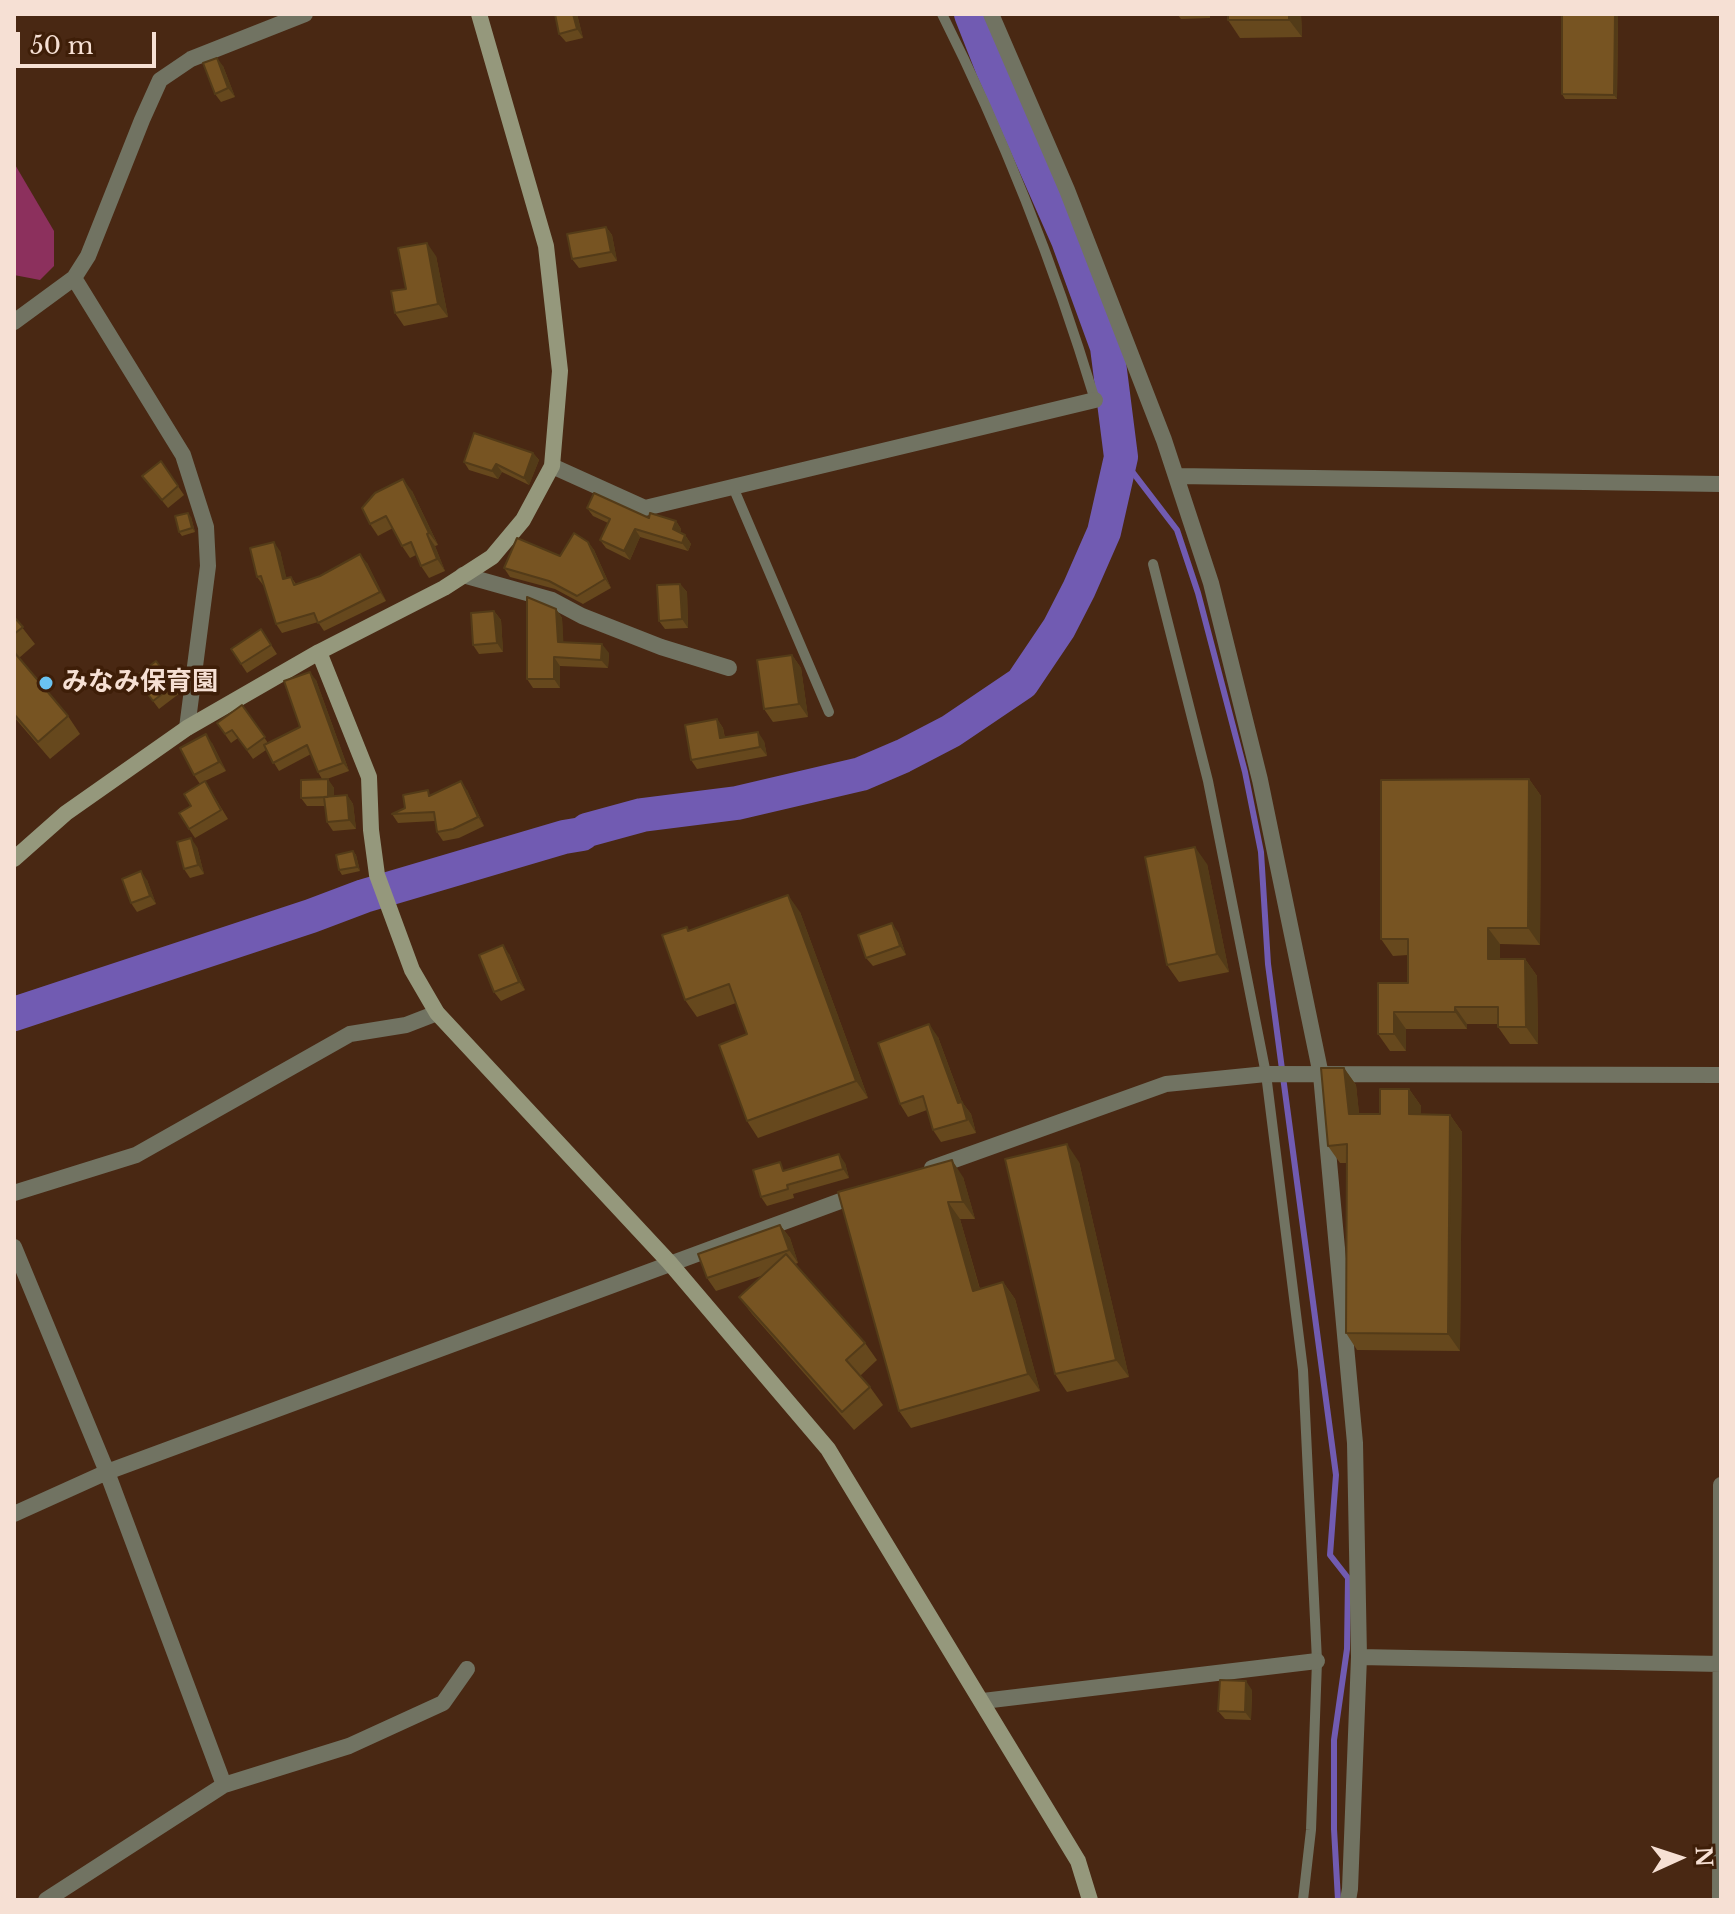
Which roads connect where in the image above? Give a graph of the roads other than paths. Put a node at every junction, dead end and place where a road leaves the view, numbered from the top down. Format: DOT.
graph roads {
  1 [pos="305,14"];
  2 [pos="479,14"];
  3 [pos="942,14"];
  4 [pos="991,14"];
  5 [pos="74,278"];
  6 [pos="14,322"];
  7 [pos="1095,400"];
  8 [pos="552,466"];
  9 [pos="1177,476"];
  10 [pos="1721,484"];
  11 [pos="733,487"];
  12 [pos="1153,564"];
  13 [pos="463,575"];
  14 [pos="319,652"];
  15 [pos="729,668"];
  16 [pos="829,712"];
  17 [pos="187,728"];
  18 [pos="14,859"];
  19 [pos="437,1013"];
  20 [pos="1266,1074"];
  21 [pos="1317,1075"];
  22 [pos="1721,1075"];
  23 [pos="922,1172"];
  24 [pos="877,1188"];
  25 [pos="14,1193"];
  26 [pos="14,1247"];
  27 [pos="669,1262"];
  28 [pos="107,1472"];
  29 [pos="1721,1485"];
  30 [pos="14,1514"];
  31 [pos="1359,1657"];
  32 [pos="1317,1661"];
  33 [pos="1720,1664"];
  34 [pos="467,1669"];
  35 [pos="983,1701"];
  36 [pos="224,1785"];
  37 [pos="46,1900"];
  38 [pos="1090,1900"];
  39 [pos="1303,1900"];
  40 [pos="1348,1900"];
  41 [pos="1720,1900"];
  1 -- 5 [label="street"];
  2 -- 8 [label="street"];
  3 -- 7 [label="lane"];
  4 -- 9 [label="street"];
  5 -- 6 [label="street"];
  5 -- 17 [label="street"];
  7 -- 11 [label="street"];
  8 -- 11 [label="street"];
  8 -- 13 [label="street"];
  9 -- 10 [label="street"];
  9 -- 21 [label="street"];
  11 -- 16 [label="lane"];
  12 -- 20 [label="lane"];
  13 -- 14 [label="street"];
  13 -- 15 [label="street"];
  14 -- 17 [label="street"];
  14 -- 19 [label="street"];
  17 -- 18 [label="street"];
  19 -- 25 [label="street"];
  19 -- 27 [label="street"];
  20 -- 21 [label="street"];
  20 -- 23 [label="street"];
  20 -- 32 [label="lane"];
  21 -- 22 [label="street"];
  21 -- 31 [label="street"];
  24 -- 27 [label="street"];
  26 -- 28 [label="street"];
  27 -- 28 [label="street"];
  27 -- 35 [label="street"];
  28 -- 30 [label="street"];
  28 -- 36 [label="street"];
  29 -- 33 [label="street"];
  31 -- 33 [label="street"];
  31 -- 40 [label="street"];
  32 -- 35 [label="street"];
  32 -- 39 [label="lane"];
  33 -- 41 [label="street"];
  34 -- 36 [label="street"];
  35 -- 38 [label="street"];
  36 -- 37 [label="street"];
}
